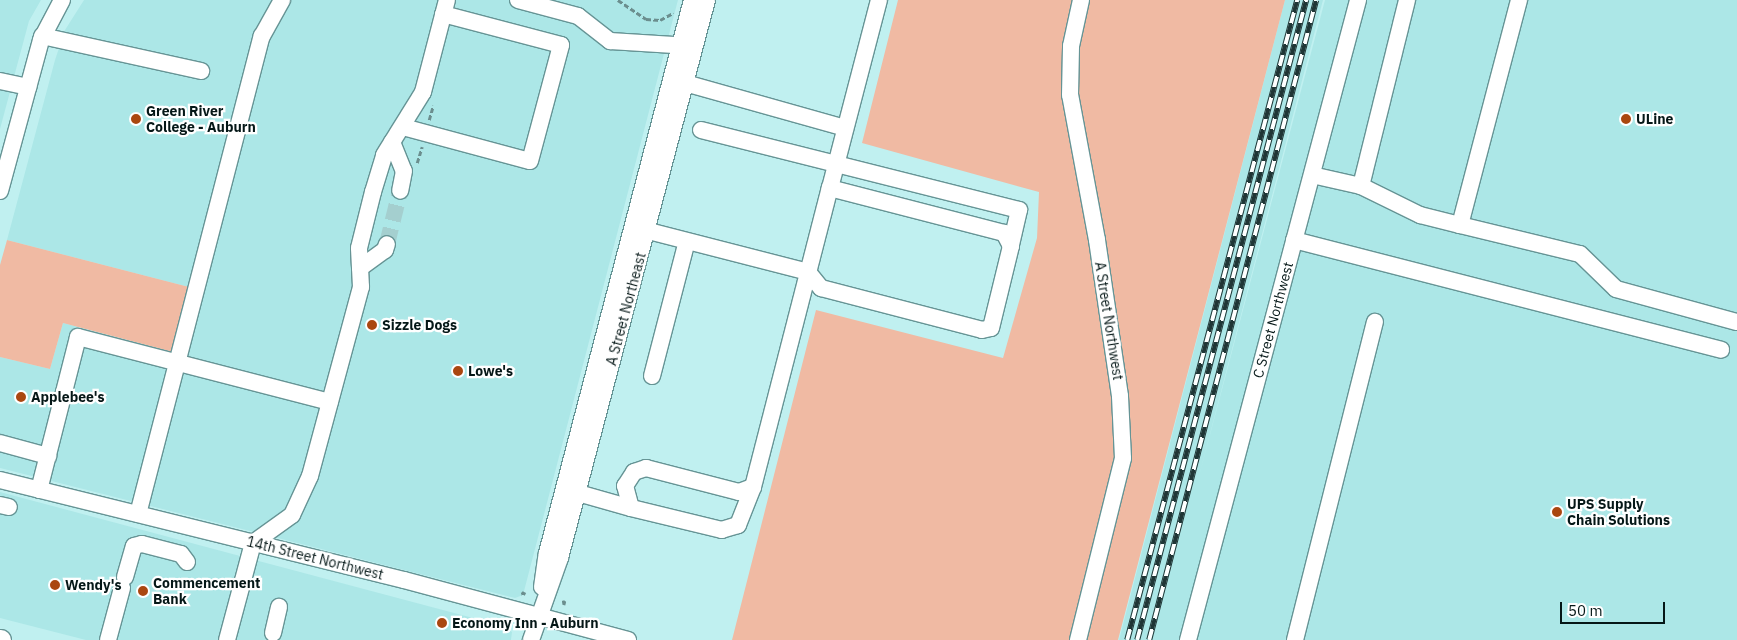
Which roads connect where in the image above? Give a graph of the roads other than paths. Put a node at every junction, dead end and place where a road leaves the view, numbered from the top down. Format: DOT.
graph roads {
  1 [pos="62,0"];
  2 [pos="282,0"];
  3 [pos="518,0"];
  4 [pos="707,0"];
  5 [pos="879,0"];
  6 [pos="1081,0"];
  7 [pos="1358,0"];
  8 [pos="1407,0"];
  9 [pos="1518,0"];
  10 [pos="685,3"];
  11 [pos="445,7"];
  12 [pos="42,36"];
  13 [pos="688,45"];
  14 [pos="201,71"];
  15 [pos="0,80"];
  16 [pos="685,83"];
  17 [pos="28,87"];
  18 [pos="403,127"];
  19 [pos="845,128"];
  20 [pos="701,130"];
  21 [pos="392,142"];
  22 [pos="836,166"];
  23 [pos="1312,175"];
  24 [pos="1361,186"];
  25 [pos="830,188"];
  26 [pos="0,190"];
  27 [pos="400,190"];
  28 [pos="1460,225"];
  29 [pos="640,229"];
  30 [pos="1294,240"];
  31 [pos="687,241"];
  32 [pos="387,244"];
  33 [pos="1011,246"];
  34 [pos="360,268"];
  35 [pos="808,272"];
  36 [pos="1375,322"];
  37 [pos="1737,322"];
  38 [pos="1721,350"];
  39 [pos="177,363"];
  40 [pos="652,376"];
  41 [pos="330,402"];
  42 [pos="0,443"];
  43 [pos="48,456"];
  44 [pos="0,480"];
  45 [pos="753,487"];
  46 [pos="39,490"];
  47 [pos="578,493"];
  48 [pos="631,508"];
  49 [pos="138,514"];
  50 [pos="253,543"];
  51 [pos="187,562"];
  52 [pos="279,608"];
  53 [pos="538,617"];
  54 [pos="273,633"];
  55 [pos="108,640"];
  56 [pos="228,640"];
  57 [pos="531,640"];
  58 [pos="628,640"];
  59 [pos="1078,640"];
  60 [pos="1188,640"];
  61 [pos="1295,640"];
  1 -- 12 [label="street"];
  2 -- 39 [label="street"];
  3 -- 13 [label="street"];
  4 -- 13 [label="street, A Street Northeast"];
  5 -- 19 [label="street"];
  6 -- 59 [label="street, A Street Northwest"];
  7 -- 23 [label="street, C Street Northwest"];
  8 -- 24 [label="street"];
  9 -- 28 [label="street"];
  10 -- 13 [label="street, A Street Northeast"];
  11 -- 18 [label="street"];
  11 -- 18 [label="street"];
  12 -- 14 [label="street"];
  12 -- 17 [label="street"];
  13 -- 16 [label="street, A Street Northeast"];
  13 -- 29 [label="street, A Street Northeast"];
  15 -- 17 [label="street"];
  16 -- 19 [label="street"];
  16 -- 29 [label="street, A Street Northeast"];
  17 -- 26 [label="street"];
  18 -- 21 [label="street"];
  19 -- 22 [label="street"];
  20 -- 22 [label="street"];
  21 -- 27 [label="street"];
  21 -- 34 [label="street"];
  22 -- 25 [label="street"];
  22 -- 33 [label="street"];
  23 -- 24 [label="street"];
  23 -- 30 [label="street, C Street Northwest"];
  24 -- 28 [label="street"];
  25 -- 33 [label="street"];
  25 -- 35 [label="street"];
  28 -- 37 [label="street"];
  29 -- 31 [label="street"];
  29 -- 47 [label="street, A Street Northeast"];
  29 -- 53 [label="street, A Street Northeast"];
  30 -- 38 [label="street"];
  30 -- 60 [label="street, C Street Northwest"];
  31 -- 35 [label="street"];
  31 -- 40 [label="street"];
  32 -- 34 [label="street"];
  33 -- 35 [label="street"];
  34 -- 41 [label="street"];
  35 -- 45 [label="street"];
  36 -- 61 [label="street"];
  39 -- 41 [label="street"];
  39 -- 43 [label="street"];
  39 -- 49 [label="street"];
  41 -- 50 [label="street"];
  42 -- 43 [label="street"];
  43 -- 46 [label="street"];
  44 -- 46 [label="street, 14th Street Northwest"];
  45 -- 48 [label="street"];
  45 -- 48 [label="street"];
  46 -- 49 [label="street, 14th Street Northwest"];
  47 -- 48 [label="street"];
  47 -- 53 [label="street, A Street Northeast"];
  49 -- 50 [label="street, 14th Street Northwest"];
  50 -- 53 [label="street, 14th Street Northwest"];
  50 -- 56 [label="street"];
  51 -- 55 [label="street"];
  52 -- 54 [label="street"];
  53 -- 57 [label="street, A Street Northeast"];
  53 -- 58 [label="street, 14th Street Northwest"];
}
